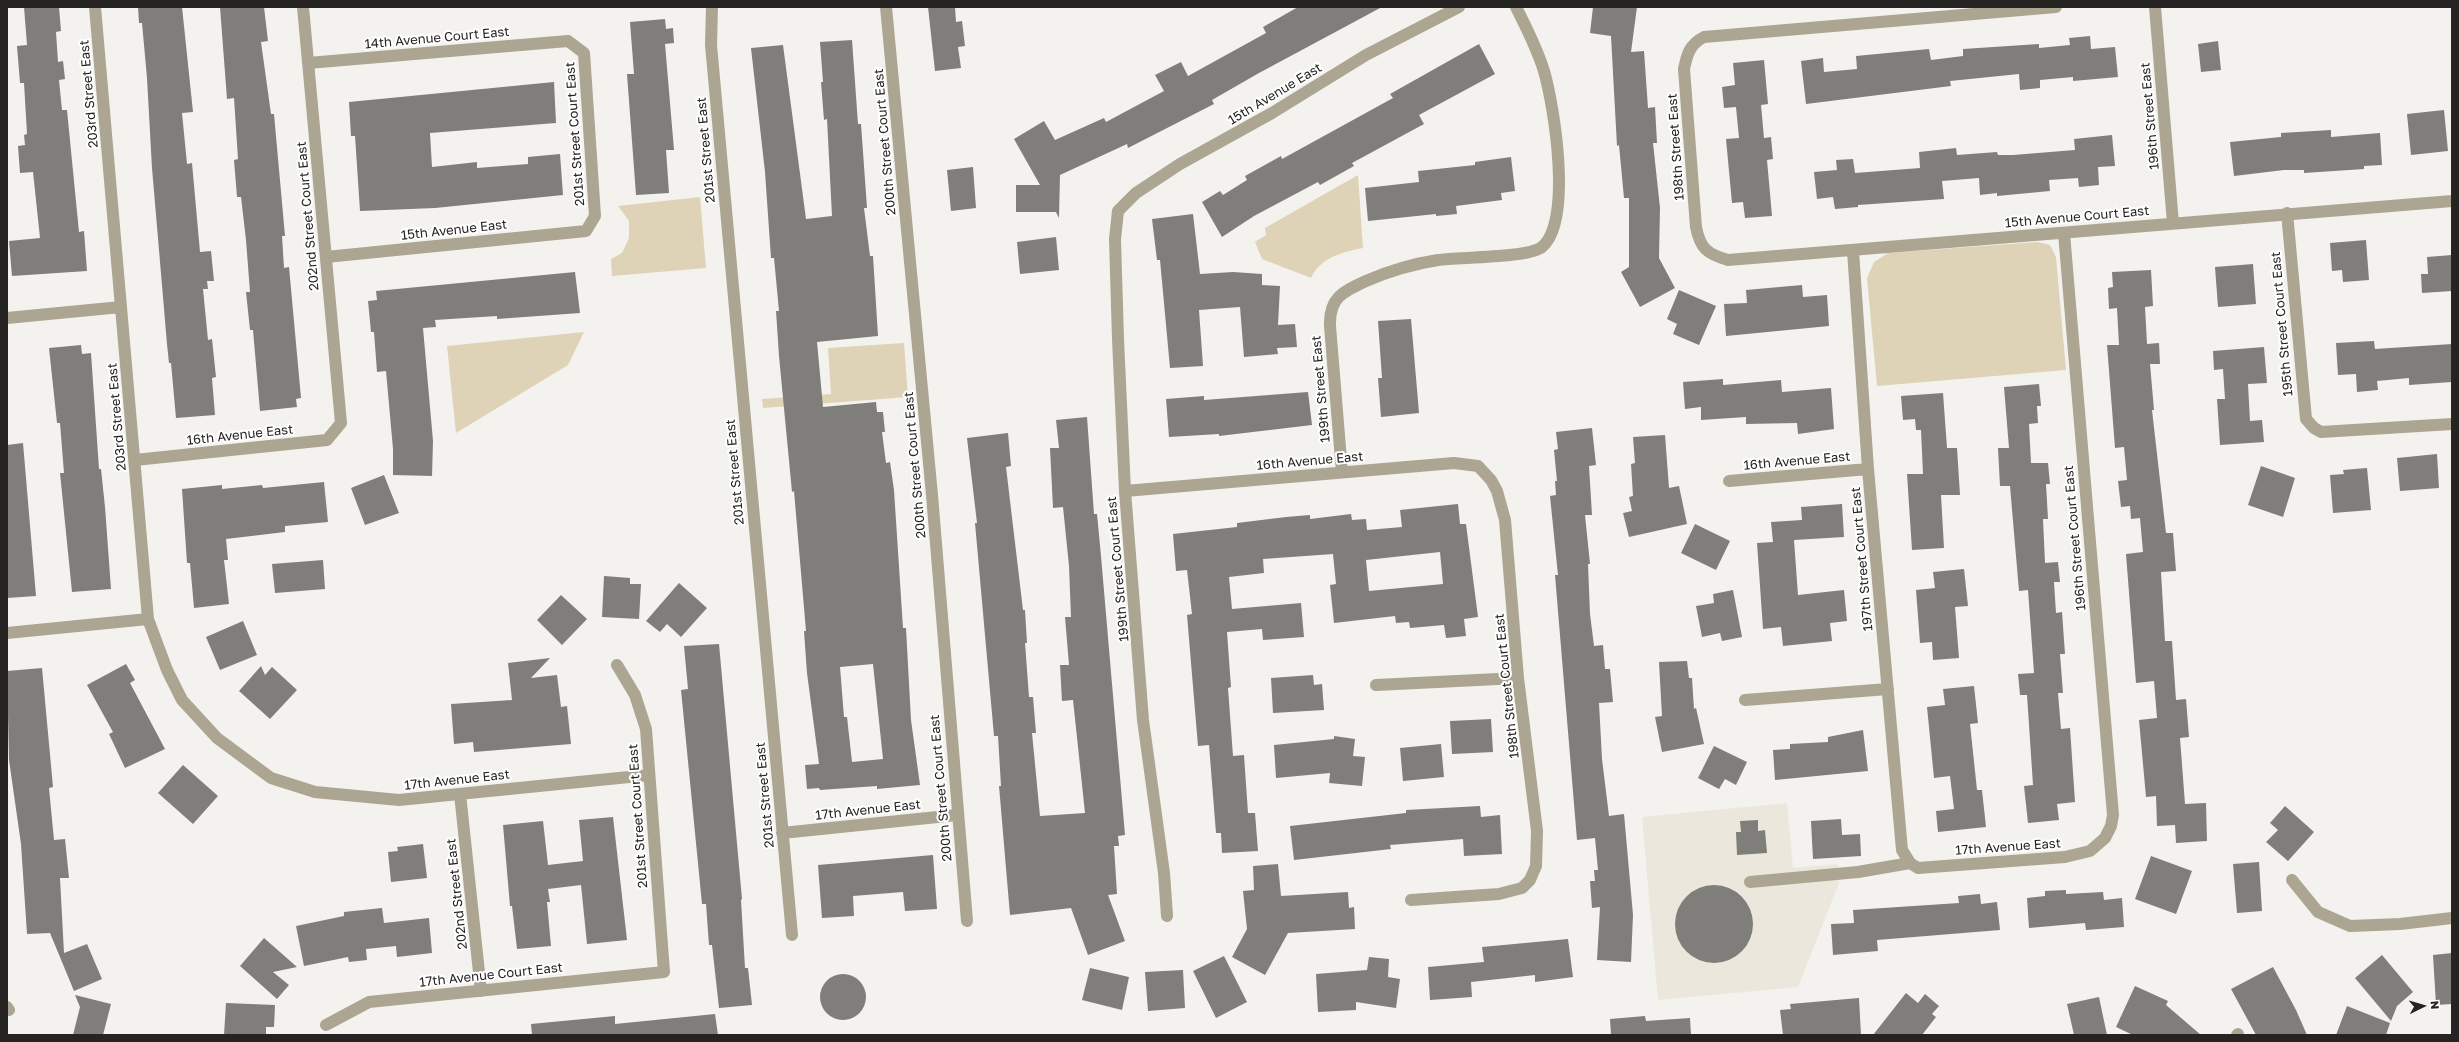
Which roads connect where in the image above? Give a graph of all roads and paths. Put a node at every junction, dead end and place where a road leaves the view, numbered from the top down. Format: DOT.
graph roads {
  1 [pos="95,7"];
  2 [pos="303,7"];
  3 [pos="712,7"];
  4 [pos="886,7"];
  5 [pos="1459,7"];
  6 [pos="1516,7"];
  7 [pos="2056,7"];
  8 [pos="2155,7"];
  9 [pos="568,42"];
  10 [pos="308,63"];
  11 [pos="2452,201"];
  12 [pos="2287,213"];
  13 [pos="1116,218"];
  14 [pos="2173,222"];
  15 [pos="586,231"];
  16 [pos="2064,233"];
  17 [pos="1708,250"];
  18 [pos="1853,251"];
  19 [pos="326,257"];
  20 [pos="121,307"];
  21 [pos="7,318"];
  22 [pos="341,423"];
  23 [pos="2452,424"];
  24 [pos="135,460"];
  25 [pos="1868,468"];
  26 [pos="1342,472"];
  27 [pos="1491,480"];
  28 [pos="1729,481"];
  29 [pos="1125,491"];
  30 [pos="148,619"];
  31 [pos="7,633"];
  32 [pos="616,665"];
  33 [pos="1518,678"];
  34 [pos="1376,685"];
  35 [pos="1888,690"];
  36 [pos="1745,700"];
  37 [pos="649,775"];
  38 [pos="271,778"];
  39 [pos="460,794"];
  40 [pos="957,815"];
  41 [pos="782,833"];
  42 [pos="2105,838"];
  43 [pos="1910,862"];
  44 [pos="2292,880"];
  45 [pos="1750,882"];
  46 [pos="1411,900"];
  47 [pos="1167,916"];
  48 [pos="2452,918"];
  49 [pos="967,921"];
  50 [pos="792,935"];
  51 [pos="664,972"];
  52 [pos="481,991"];
  53 [pos="326,1025"];
  1 -- 20 [label="street, 203rd Street East"];
  2 -- 10 [label="street, 202nd Street Court East"];
  3 -- 41 [label="street, 201st Street East"];
  4 -- 40 [label="street, 200th Street Court East"];
  5 -- 13 [label="street, 15th Avenue East"];
  6 -- 26 [label="street, 199th Street East"];
  7 -- 17 [label="street, 198th Street East"];
  8 -- 14 [label="street, 196th Street East"];
  9 -- 10 [label="street, 14th Avenue Court East"];
  9 -- 15 [label="street, 201st Street Court East"];
  10 -- 19 [label="street, 202nd Street Court East"];
  11 -- 12 [label="street, 15th Avenue Court East"];
  12 -- 14 [label="street, 15th Avenue Court East"];
  12 -- 23 [label="street, 195th Street Court East"];
  13 -- 29 [label="street, 199th Street Court East"];
  14 -- 16 [label="street, 15th Avenue Court East"];
  15 -- 19 [label="street, 15th Avenue East"];
  16 -- 18 [label="street, 15th Avenue Court East"];
  16 -- 42 [label="street, 196th Street Court East"];
  17 -- 18 [label="street, 15th Avenue Court East"];
  18 -- 25 [label="street, 197th Street Court East"];
  19 -- 22 [label="street, 202nd Street Court East"];
  20 -- 21 [label="street"];
  20 -- 24 [label="street, 203rd Street East"];
  22 -- 24 [label="street, 16th Avenue East"];
  24 -- 30 [label="street, 203rd Street East"];
  25 -- 28 [label="street, 16th Avenue East"];
  25 -- 35 [label="street, 197th Street Court East"];
  26 -- 27 [label="street, 16th Avenue East"];
  26 -- 29 [label="street, 16th Avenue East"];
  27 -- 33 [label="street, 198th Street Court East"];
  29 -- 47 [label="street, 199th Street Court East"];
  30 -- 31 [label="street"];
  30 -- 38 [label="street, 203rd Street East"];
  32 -- 37 [label="street, 201st Street Court East"];
  33 -- 34 [label="street"];
  33 -- 46 [label="street, 198th Street Court East"];
  35 -- 36 [label="street"];
  35 -- 43 [label="street, 197th Street Court East"];
  37 -- 39 [label="street, 17th Avenue East"];
  37 -- 51 [label="street, 201st Street Court East"];
  38 -- 39 [label="street, 17th Avenue East"];
  39 -- 52 [label="street, 202nd Street East"];
  40 -- 41 [label="street, 17th Avenue East"];
  40 -- 49 [label="street, 200th Street Court East"];
  41 -- 50 [label="street, 201st Street East"];
  42 -- 43 [label="street, 17th Avenue East"];
  43 -- 45 [label="street"];
  44 -- 48 [label="street"];
  51 -- 52 [label="street, 17th Avenue Court East"];
  52 -- 53 [label="street, 17th Avenue Court East"];
}
